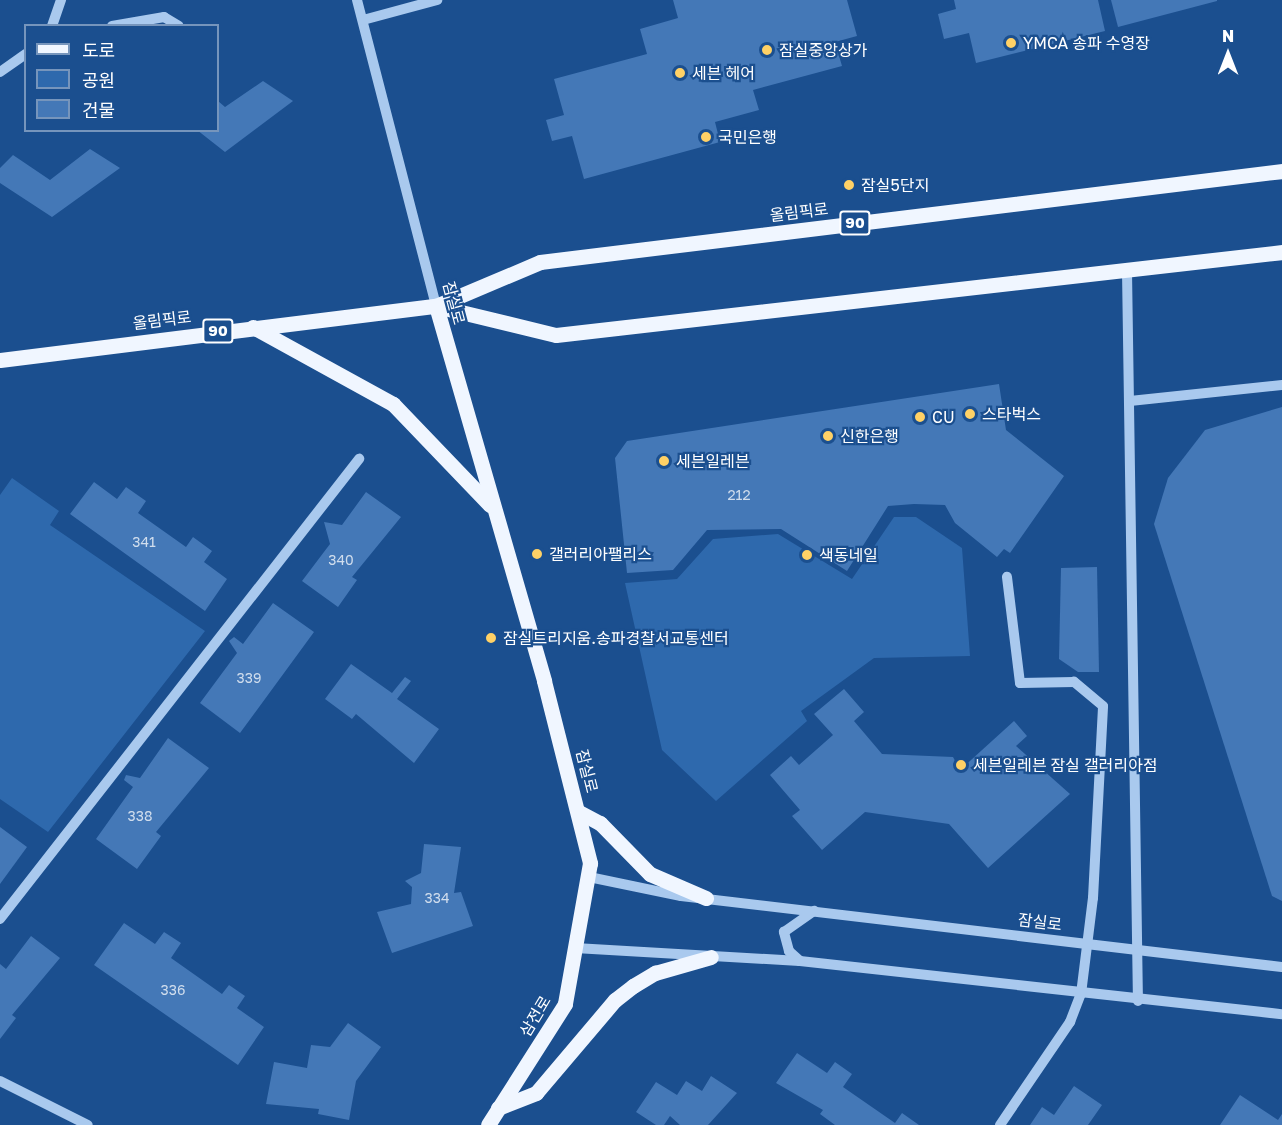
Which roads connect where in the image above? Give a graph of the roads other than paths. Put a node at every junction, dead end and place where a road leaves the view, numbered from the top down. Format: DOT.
graph roads {
  1 [pos="61,0"];
  2 [pos="357,0"];
  3 [pos="437,0"];
  4 [pos="363,20"];
  5 [pos="53,24"];
  6 [pos="124,24"];
  7 [pos="176,24"];
  8 [pos="24,55"];
  9 [pos="0,72"];
  10 [pos="1282,171"];
  11 [pos="1282,252"];
  12 [pos="1127,271"];
  13 [pos="436,306"];
  14 [pos="253,327"];
  15 [pos="0,360"];
  16 [pos="1282,385"];
  17 [pos="1130,401"];
  18 [pos="359,459"];
  19 [pos="491,507"];
  20 [pos="1007,577"];
  21 [pos="579,812"];
  22 [pos="589,877"];
  23 [pos="706,898"];
  24 [pos="814,911"];
  25 [pos="0,919"];
  26 [pos="1086,946"];
  27 [pos="576,948"];
  28 [pos="1140,952"];
  29 [pos="711,957"];
  30 [pos="800,961"];
  31 [pos="1282,967"];
  32 [pos="1081,994"];
  33 [pos="1138,1001"];
  34 [pos="1282,1014"];
  35 [pos="0,1081"];
  36 [pos="498,1108"];
  37 [pos="88,1125"];
  38 [pos="488,1125"];
  39 [pos="1000,1125"];
  1 -- 5 [label="street"];
  2 -- 4 [label="street, 잠실로"];
  3 -- 4 [label="street"];
  4 -- 13 [label="street, 잠실로"];
  6 -- 7 [label="street"];
  8 -- 9 [label="street"];
  10 -- 13 [label="main road, 올림픽로 / 90"];
  11 -- 12 [label="main road, 올림픽로 / 90"];
  12 -- 13 [label="main road, 올림픽로 / 90"];
  12 -- 17 [label="street"];
  13 -- 14 [label="main road, 올림픽로 / 90"];
  13 -- 19 [label="main road, 잠실로"];
  14 -- 15 [label="main road, 올림픽로 / 90"];
  14 -- 19 [label="main road"];
  16 -- 17 [label="street"];
  17 -- 28 [label="street"];
  18 -- 25 [label="street"];
  19 -- 21 [label="main road, 잠실로"];
  20 -- 26 [label="street"];
  21 -- 22 [label="main road, 잠실로"];
  21 -- 23 [label="main road"];
  22 -- 23 [label="street, 잠실로"];
  22 -- 27 [label="main road, 삼전로"];
  23 -- 24 [label="street, 잠실로"];
  24 -- 26 [label="street, 잠실로"];
  24 -- 30 [label="street"];
  26 -- 28 [label="street, 잠실로"];
  26 -- 32 [label="street"];
  27 -- 29 [label="street"];
  27 -- 36 [label="main road, 삼전로"];
  28 -- 31 [label="street, 잠실로"];
  28 -- 33 [label="street"];
  29 -- 30 [label="street"];
  29 -- 36 [label="main road"];
  30 -- 32 [label="street"];
  32 -- 33 [label="street"];
  32 -- 39 [label="street"];
  33 -- 34 [label="street"];
  35 -- 37 [label="street"];
  36 -- 38 [label="main road, 삼전로"];
}
